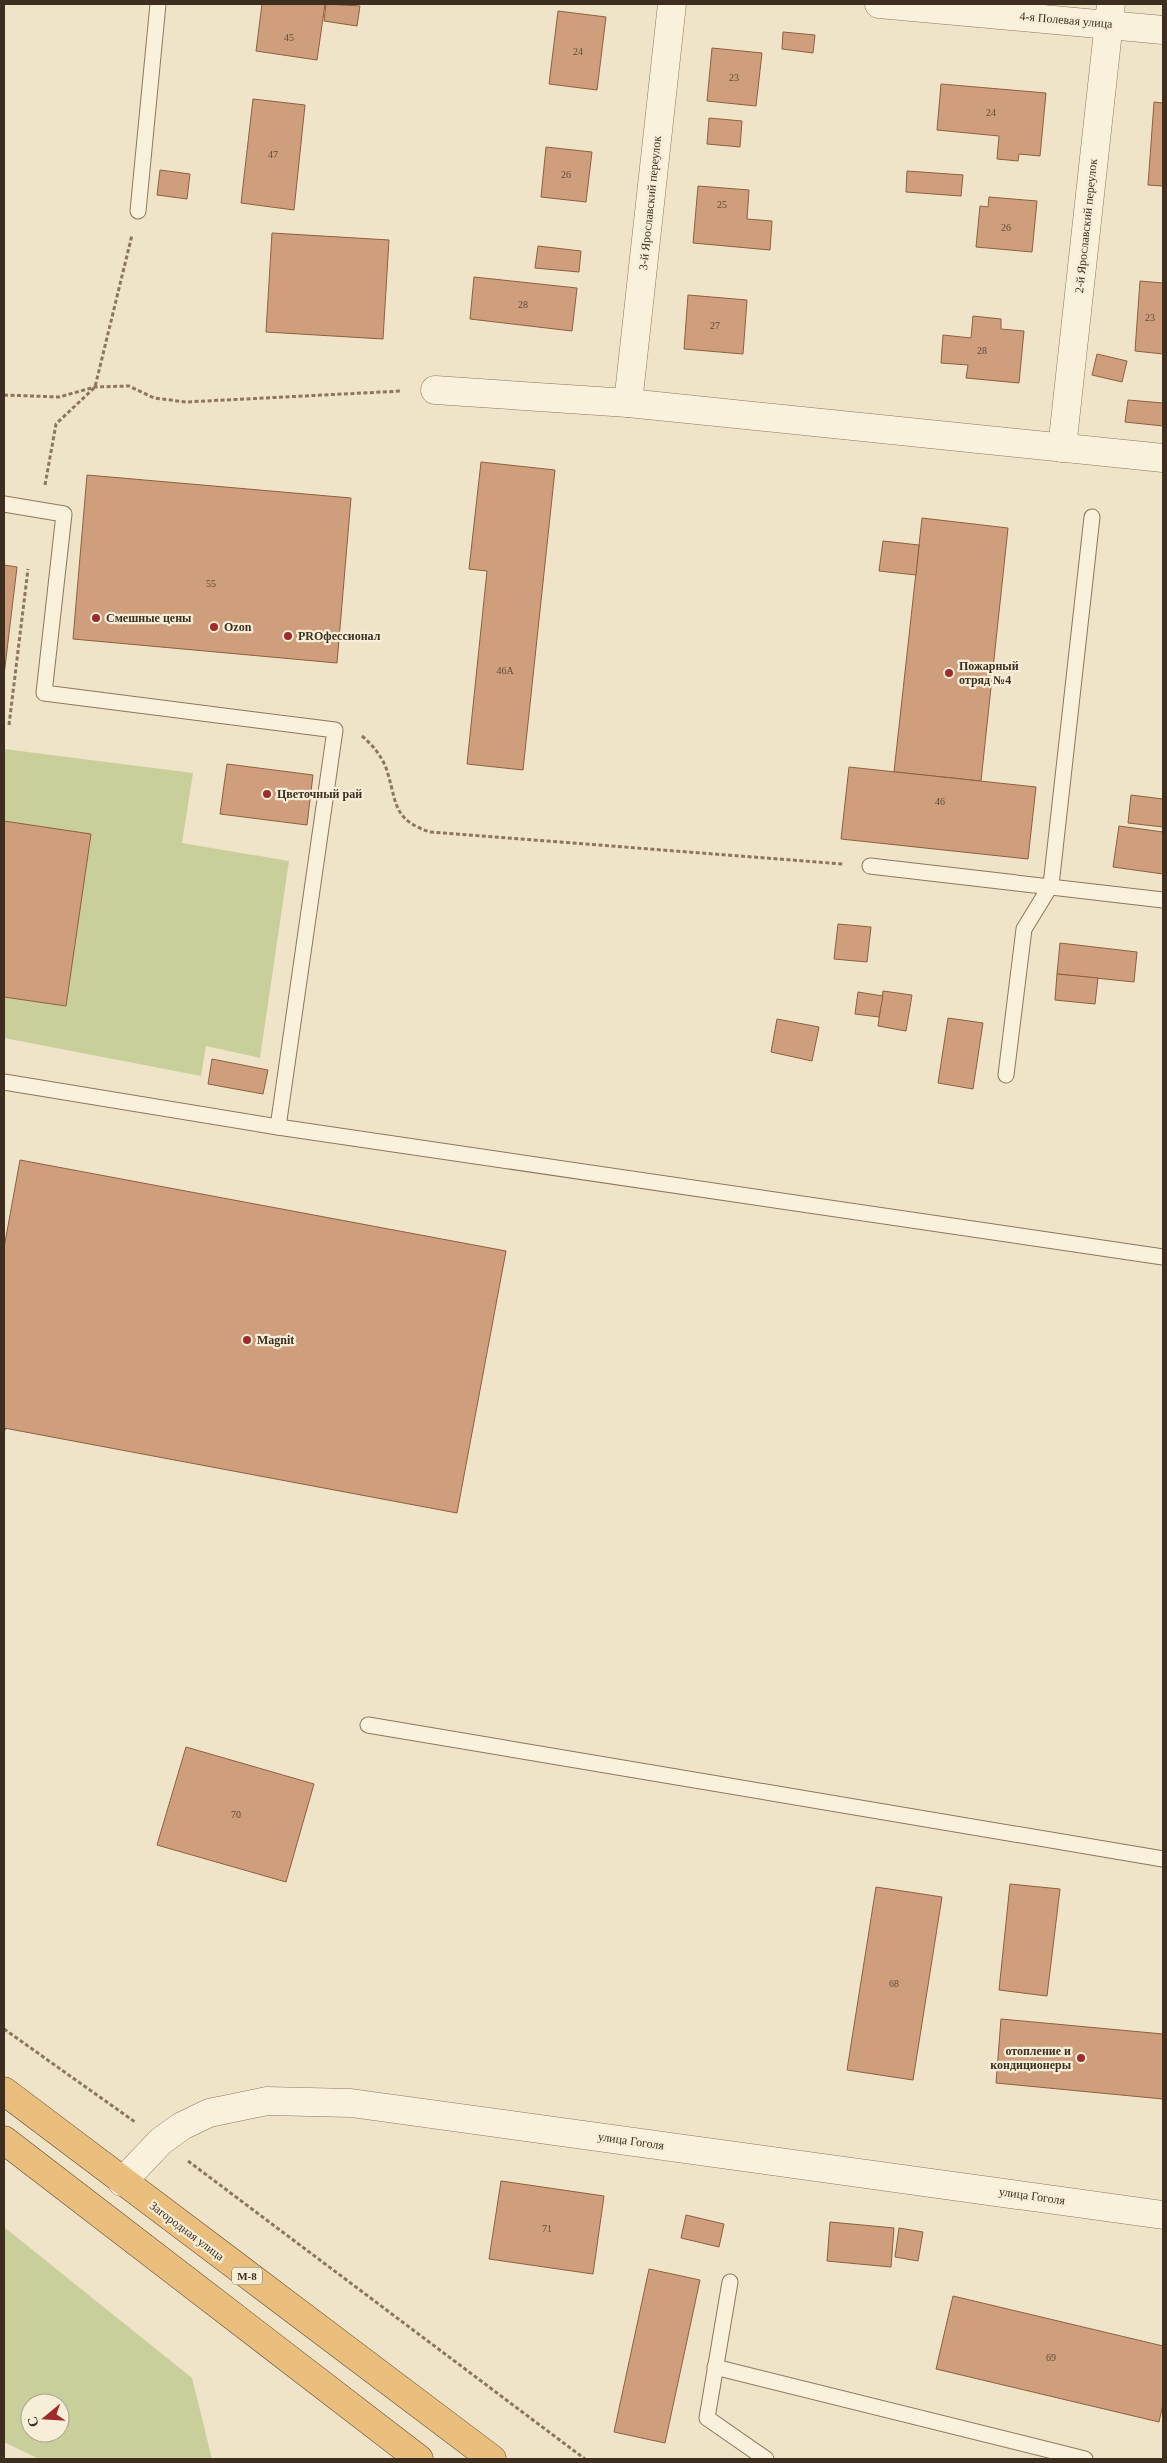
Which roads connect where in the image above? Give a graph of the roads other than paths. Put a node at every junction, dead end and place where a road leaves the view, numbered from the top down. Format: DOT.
graph roads {
  1 [pos="158,4"];
  2 [pos="672,4"];
  3 [pos="879,4"];
  4 [pos="1110,14"];
  5 [pos="1163,30"];
  6 [pos="138,210"];
  7 [pos="435,390"];
  8 [pos="628,403"];
  9 [pos="1062,448"];
  10 [pos="1163,458"];
  11 [pos="4,504"];
  12 [pos="1092,517"];
  13 [pos="870,866"];
  14 [pos="1051,886"];
  15 [pos="1163,900"];
  16 [pos="1006,1075"];
  17 [pos="4,1082"];
  18 [pos="278,1127"];
  19 [pos="1163,1257"];
  20 [pos="368,1724"];
  21 [pos="1163,1859"];
  22 [pos="4,2091"];
  23 [pos="4,2140"];
  24 [pos="122,2182"];
  25 [pos="1163,2215"];
  26 [pos="730,2282"];
  27 [pos="715,2367"];
  28 [pos="419,2459"];
  29 [pos="492,2459"];
  30 [pos="766,2459"];
  31 [pos="1085,2459"];
  1 -- 6 [label="lane"];
  2 -- 8 [label="street, 3-й Ярославский переулок"];
  3 -- 4 [label="street, 4-я Полевая улица"];
  4 -- 5 [label="street, 4-я Полевая улица"];
  4 -- 9 [label="street, 2-й Ярославский переулок"];
  7 -- 8 [label="street"];
  8 -- 9 [label="street"];
  9 -- 10 [label="street"];
  11 -- 18 [label="lane"];
  12 -- 14 [label="lane"];
  13 -- 14 [label="lane"];
  14 -- 15 [label="lane"];
  14 -- 16 [label="lane"];
  17 -- 18 [label="lane"];
  18 -- 19 [label="lane"];
  20 -- 21 [label="lane"];
  22 -- 24 [label="highway, Загородная улица / М-8"];
  23 -- 28 [label="highway"];
  24 -- 25 [label="street, улица Гоголя"];
  24 -- 29 [label="highway, Загородная улица / М-8"];
  26 -- 27 [label="lane"];
  27 -- 30 [label="lane"];
  27 -- 31 [label="lane"];
}
